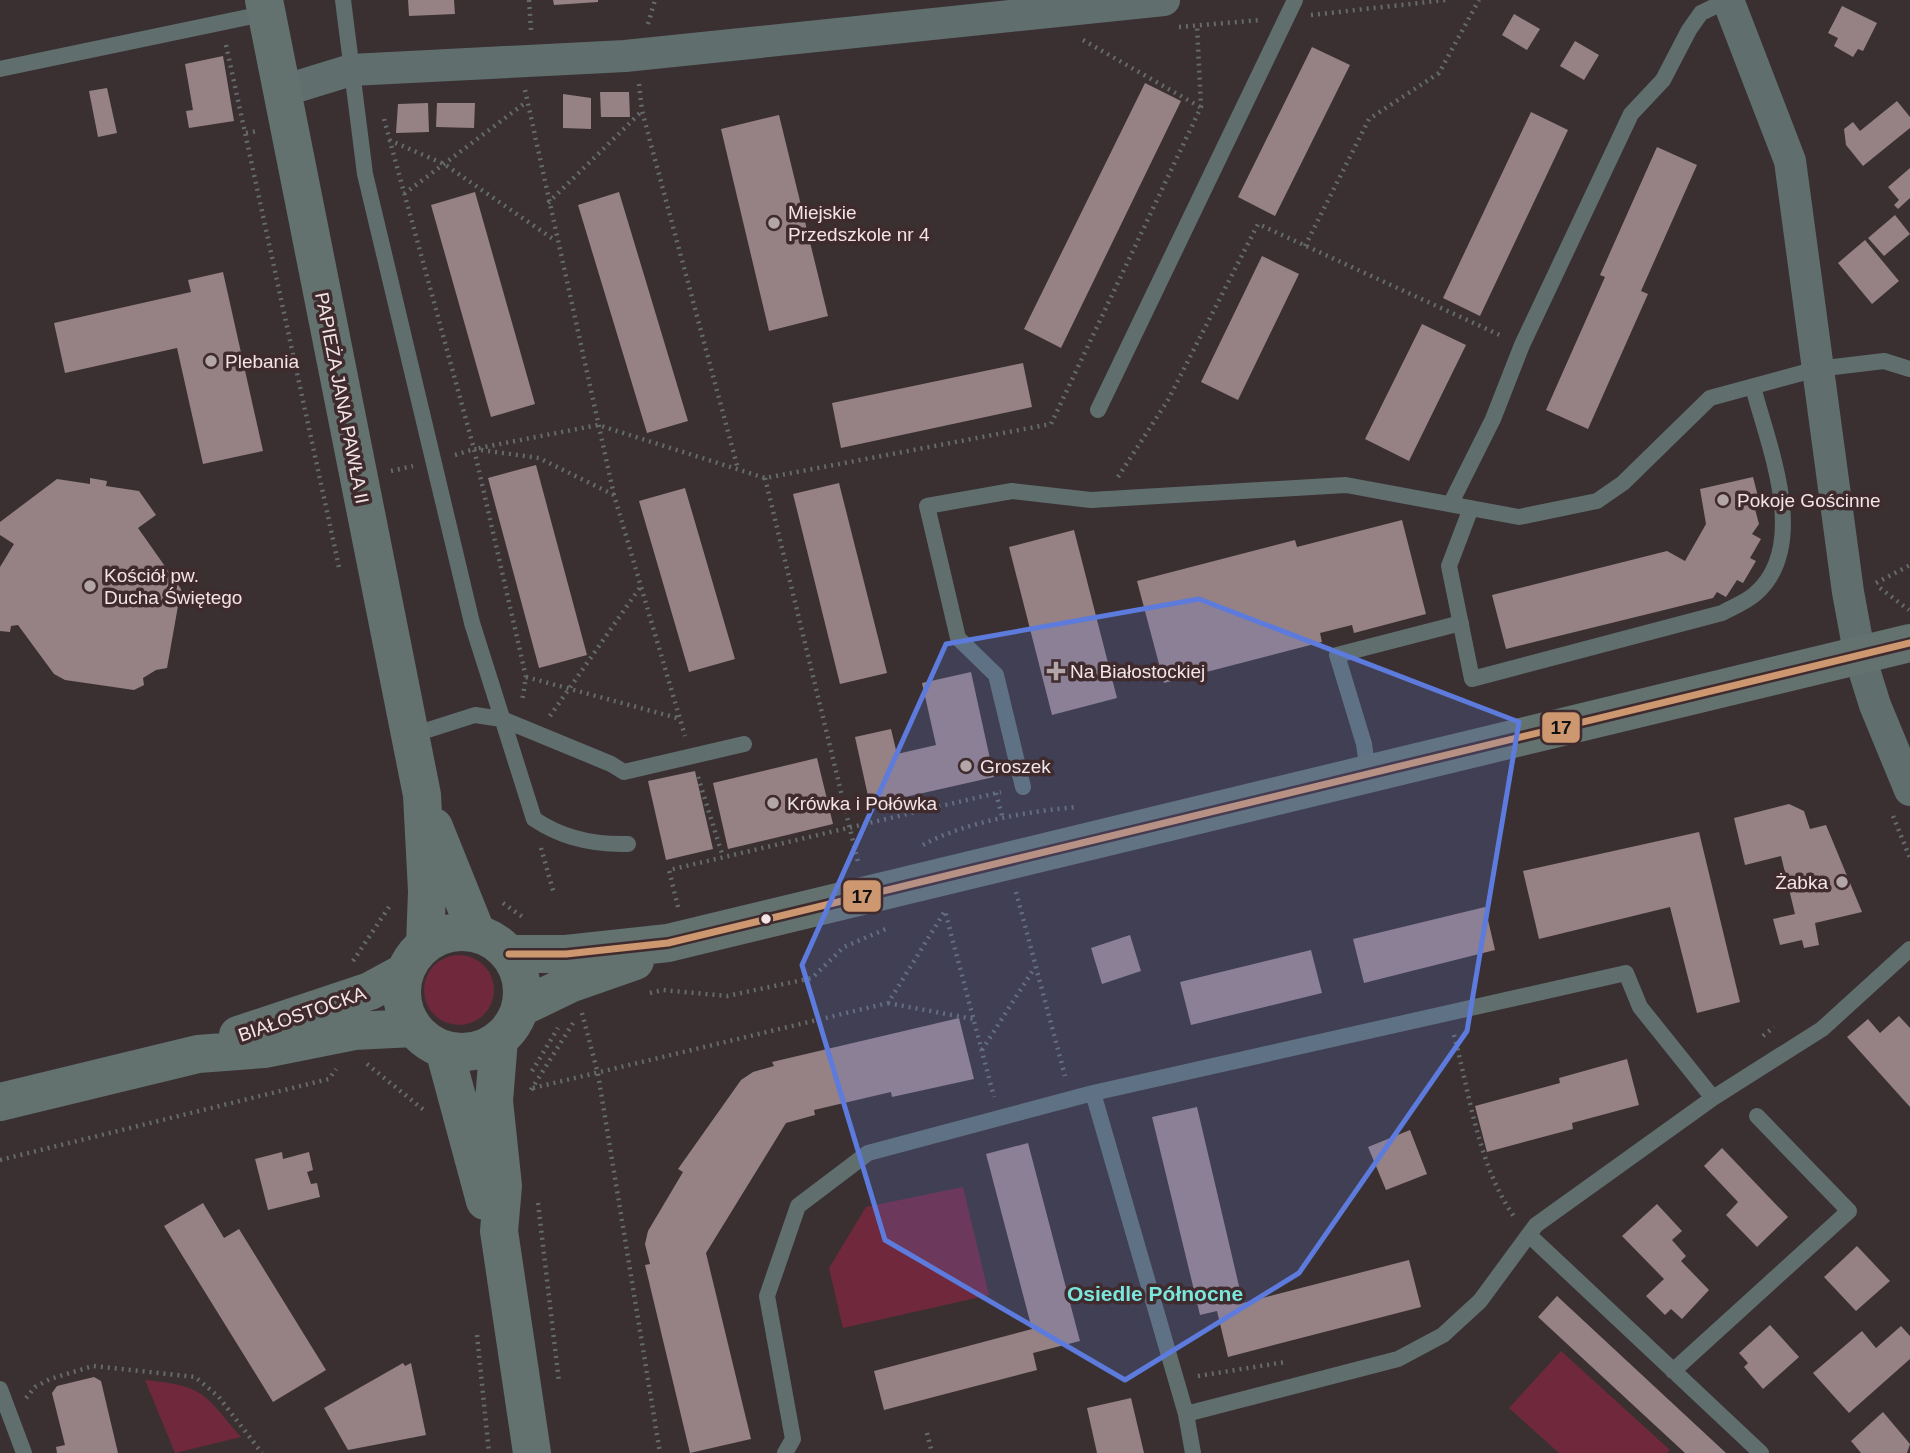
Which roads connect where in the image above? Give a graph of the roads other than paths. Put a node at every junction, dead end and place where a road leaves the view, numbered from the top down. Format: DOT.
graph roads {
  1 [pos="343,0"];
  2 [pos="1164,0"];
  3 [pos="1295,0"];
  4 [pos="1728,0"];
  5 [pos="265,7"];
  6 [pos="0,69"];
  7 [pos="351,69"];
  8 [pos="281,88"];
  9 [pos="1817,369"];
  10 [pos="1910,369"];
  11 [pos="1753,387"];
  12 [pos="1098,410"];
  13 [pos="1451,503"];
  14 [pos="1471,508"];
  15 [pos="1461,623"];
  16 [pos="1910,642"];
  17 [pos="1860,657"];
  18 [pos="502,719"];
  19 [pos="410,736"];
  20 [pos="744,744"];
  21 [pos="1368,773"];
  22 [pos="1023,787"];
  23 [pos="1910,790"];
  24 [pos="422,795"];
  25 [pos="628,844"];
  26 [pos="673,928"];
  27 [pos="477,934"];
  28 [pos="1910,948"];
  29 [pos="509,954"];
  30 [pos="415,958"];
  31 [pos="520,1008"];
  32 [pos="429,1039"];
  33 [pos="499,1039"];
  34 [pos="198,1054"];
  35 [pos="1093,1093"];
  36 [pos="1713,1098"];
  37 [pos="0,1102"];
  38 [pos="1757,1116"];
  39 [pos="480,1118"];
  40 [pos="1525,1231"];
  41 [pos="1673,1371"];
  42 [pos="0,1390"];
  43 [pos="1186,1414"];
  44 [pos="24,1453"];
  45 [pos="532,1453"];
  46 [pos="785,1453"];
  47 [pos="1193,1453"];
  48 [pos="1761,1453"];
  1 -- 7 [label="lane"];
  2 -- 7 [label="street"];
  3 -- 12 [label="lane"];
  4 -- 9 [label="street"];
  4 -- 13 [label="lane"];
  5 -- 6 [label="lane"];
  5 -- 8 [label="main road, PAPIEŻA JANA PAWŁA II"];
  7 -- 8 [label="street"];
  7 -- 18 [label="lane"];
  8 -- 19 [label="main road, PAPIEŻA JANA PAWŁA II"];
  9 -- 10 [label="lane"];
  9 -- 11 [label="lane"];
  9 -- 17 [label="street"];
  11 -- 14 [label="lane"];
  11 -- 15 [label="lane"];
  13 -- 14 [label="lane"];
  13 -- 22 [label="lane"];
  14 -- 15 [label="lane"];
  15 -- 21 [label="lane"];
  16 -- 17 [label="main road"];
  17 -- 21 [label="main road"];
  17 -- 23 [label="street"];
  18 -- 19 [label="lane"];
  18 -- 20 [label="lane"];
  18 -- 25 [label="lane"];
  19 -- 24 [label="main road, PAPIEŻA JANA PAWŁA II"];
  21 -- 26 [label="main road"];
  24 -- 27 [label="main road, PAPIEŻA JANA PAWŁA II"];
  24 -- 30 [label="main road, PAPIEŻA JANA PAWŁA II"];
  26 -- 29 [label="main road"];
  26 -- 31 [label="main road"];
  27 -- 29 [label="main road"];
  27 -- 30 [label="main road"];
  28 -- 36 [label="lane"];
  29 -- 31 [label="main road"];
  30 -- 32 [label="main road"];
  30 -- 34 [label="main road, BIAŁOSTOCKA"];
  31 -- 33 [label="main road"];
  32 -- 33 [label="main road"];
  32 -- 34 [label="main road, BIAŁOSTOCKA"];
  32 -- 39 [label="main road"];
  33 -- 39 [label="main road"];
  34 -- 37 [label="main road, BIAŁOSTOCKA"];
  35 -- 36 [label="lane"];
  35 -- 43 [label="lane"];
  35 -- 46 [label="lane"];
  36 -- 40 [label="lane"];
  38 -- 41 [label="lane"];
  39 -- 45 [label="main road"];
  40 -- 41 [label="lane"];
  40 -- 43 [label="lane"];
  41 -- 48 [label="lane"];
  42 -- 44 [label="lane"];
  43 -- 47 [label="lane"];
}
